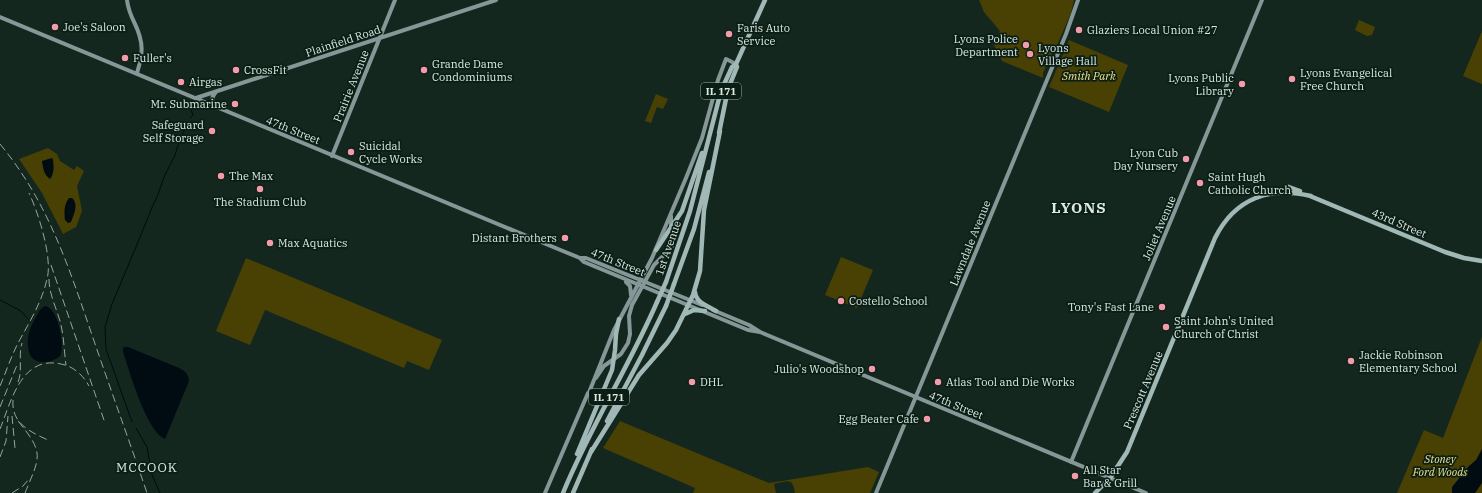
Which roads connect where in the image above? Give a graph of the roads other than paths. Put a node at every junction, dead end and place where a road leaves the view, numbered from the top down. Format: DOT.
graph roads {
  1 [pos="127,0"];
  2 [pos="395,0"];
  3 [pos="496,0"];
  4 [pos="765,0"];
  5 [pos="1078,0"];
  6 [pos="1262,0"];
  7 [pos="0,16"];
  8 [pos="380,38"];
  9 [pos="736,64"];
  10 [pos="137,73"];
  11 [pos="217,91"];
  12 [pos="196,98"];
  13 [pos="218,108"];
  14 [pos="713,121"];
  15 [pos="720,132"];
  16 [pos="332,156"];
  17 [pos="1286,186"];
  18 [pos="1311,196"];
  19 [pos="676,202"];
  20 [pos="672,228"];
  21 [pos="656,250"];
  22 [pos="580,258"];
  23 [pos="1482,261"];
  24 [pos="625,280"];
  25 [pos="640,280"];
  26 [pos="645,282"];
  27 [pos="640,286"];
  28 [pos="695,290"];
  29 [pos="632,296"];
  30 [pos="690,302"];
  31 [pos="716,311"];
  32 [pos="705,312"];
  33 [pos="683,317"];
  34 [pos="619,320"];
  35 [pos="760,332"];
  36 [pos="614,359"];
  37 [pos="588,395"];
  38 [pos="916,398"];
  39 [pos="591,452"];
  40 [pos="1072,462"];
  41 [pos="1110,478"];
  42 [pos="545,493"];
  43 [pos="563,493"];
  44 [pos="573,493"];
  45 [pos="876,493"];
  46 [pos="1095,493"];
  47 [pos="1146,493"];
  1 -- 10 [label="street"];
  2 -- 8 [label="street, Prairie Avenue"];
  3 -- 8 [label="street, Plainfield Road"];
  4 -- 9 [label="main road, 1st Avenue / IL 171"];
  5 -- 38 [label="street, Lawndale Avenue"];
  6 -- 40 [label="street, Joliet Avenue"];
  7 -- 10 [label="street, 47th Street"];
  8 -- 11 [label="street, Plainfield Road"];
  8 -- 16 [label="street, Prairie Avenue"];
  9 -- 14 [label="main road, 1st Avenue / IL 171"];
  9 -- 15 [label="main road, 1st Avenue / IL 171"];
  9 -- 19 [label="street"];
  10 -- 12 [label="street, 47th Street"];
  11 -- 12 [label="street, Plainfield Road"];
  11 -- 13 [label="street"];
  12 -- 13 [label="street, 47th Street"];
  13 -- 16 [label="street, 47th Street"];
  14 -- 20 [label="main road"];
  14 -- 43 [label="main road, 1st Avenue / IL 171, bridge"];
  15 -- 28 [label="main road"];
  15 -- 39 [label="main road, 1st Avenue / IL 171, bridge"];
  16 -- 22 [label="street, 47th Street"];
  17 -- 18 [label="main road"];
  18 -- 23 [label="main road, 43rd Street"];
  18 -- 41 [label="main road, Prescott Avenue"];
  19 -- 20 [label="street"];
  19 -- 21 [label="street"];
  20 -- 21 [label="main road"];
  20 -- 26 [label="street"];
  21 -- 25 [label="street"];
  22 -- 24 [label="street, 47th Street"];
  22 -- 25 [label="street, 47th Street"];
  24 -- 27 [label="street, 47th Street"];
  24 -- 29 [label="street"];
  25 -- 26 [label="street, 47th Street"];
  25 -- 27 [label="street"];
  26 -- 27 [label="street"];
  26 -- 30 [label="street, 47th Street"];
  27 -- 29 [label="street"];
  27 -- 30 [label="street, 47th Street"];
  27 -- 36 [label="street"];
  28 -- 30 [label="main road"];
  28 -- 31 [label="main road"];
  29 -- 34 [label="street"];
  30 -- 31 [label="street, 47th Street"];
  30 -- 32 [label="street, 47th Street"];
  30 -- 33 [label="main road"];
  31 -- 35 [label="street, 47th Street"];
  32 -- 33 [label="main road"];
  32 -- 35 [label="street, 47th Street"];
  33 -- 39 [label="main road"];
  34 -- 36 [label="main road"];
  34 -- 37 [label="street"];
  35 -- 38 [label="street, 47th Street"];
  36 -- 37 [label="street"];
  36 -- 43 [label="main road"];
  37 -- 42 [label="street"];
  38 -- 40 [label="street, 47th Street"];
  38 -- 45 [label="street, Lawndale Avenue"];
  39 -- 44 [label="main road, 1st Avenue / IL 171"];
  40 -- 41 [label="street, 47th Street"];
  41 -- 46 [label="main road, Prescott Avenue"];
  41 -- 47 [label="street, 47th Street"];
}
